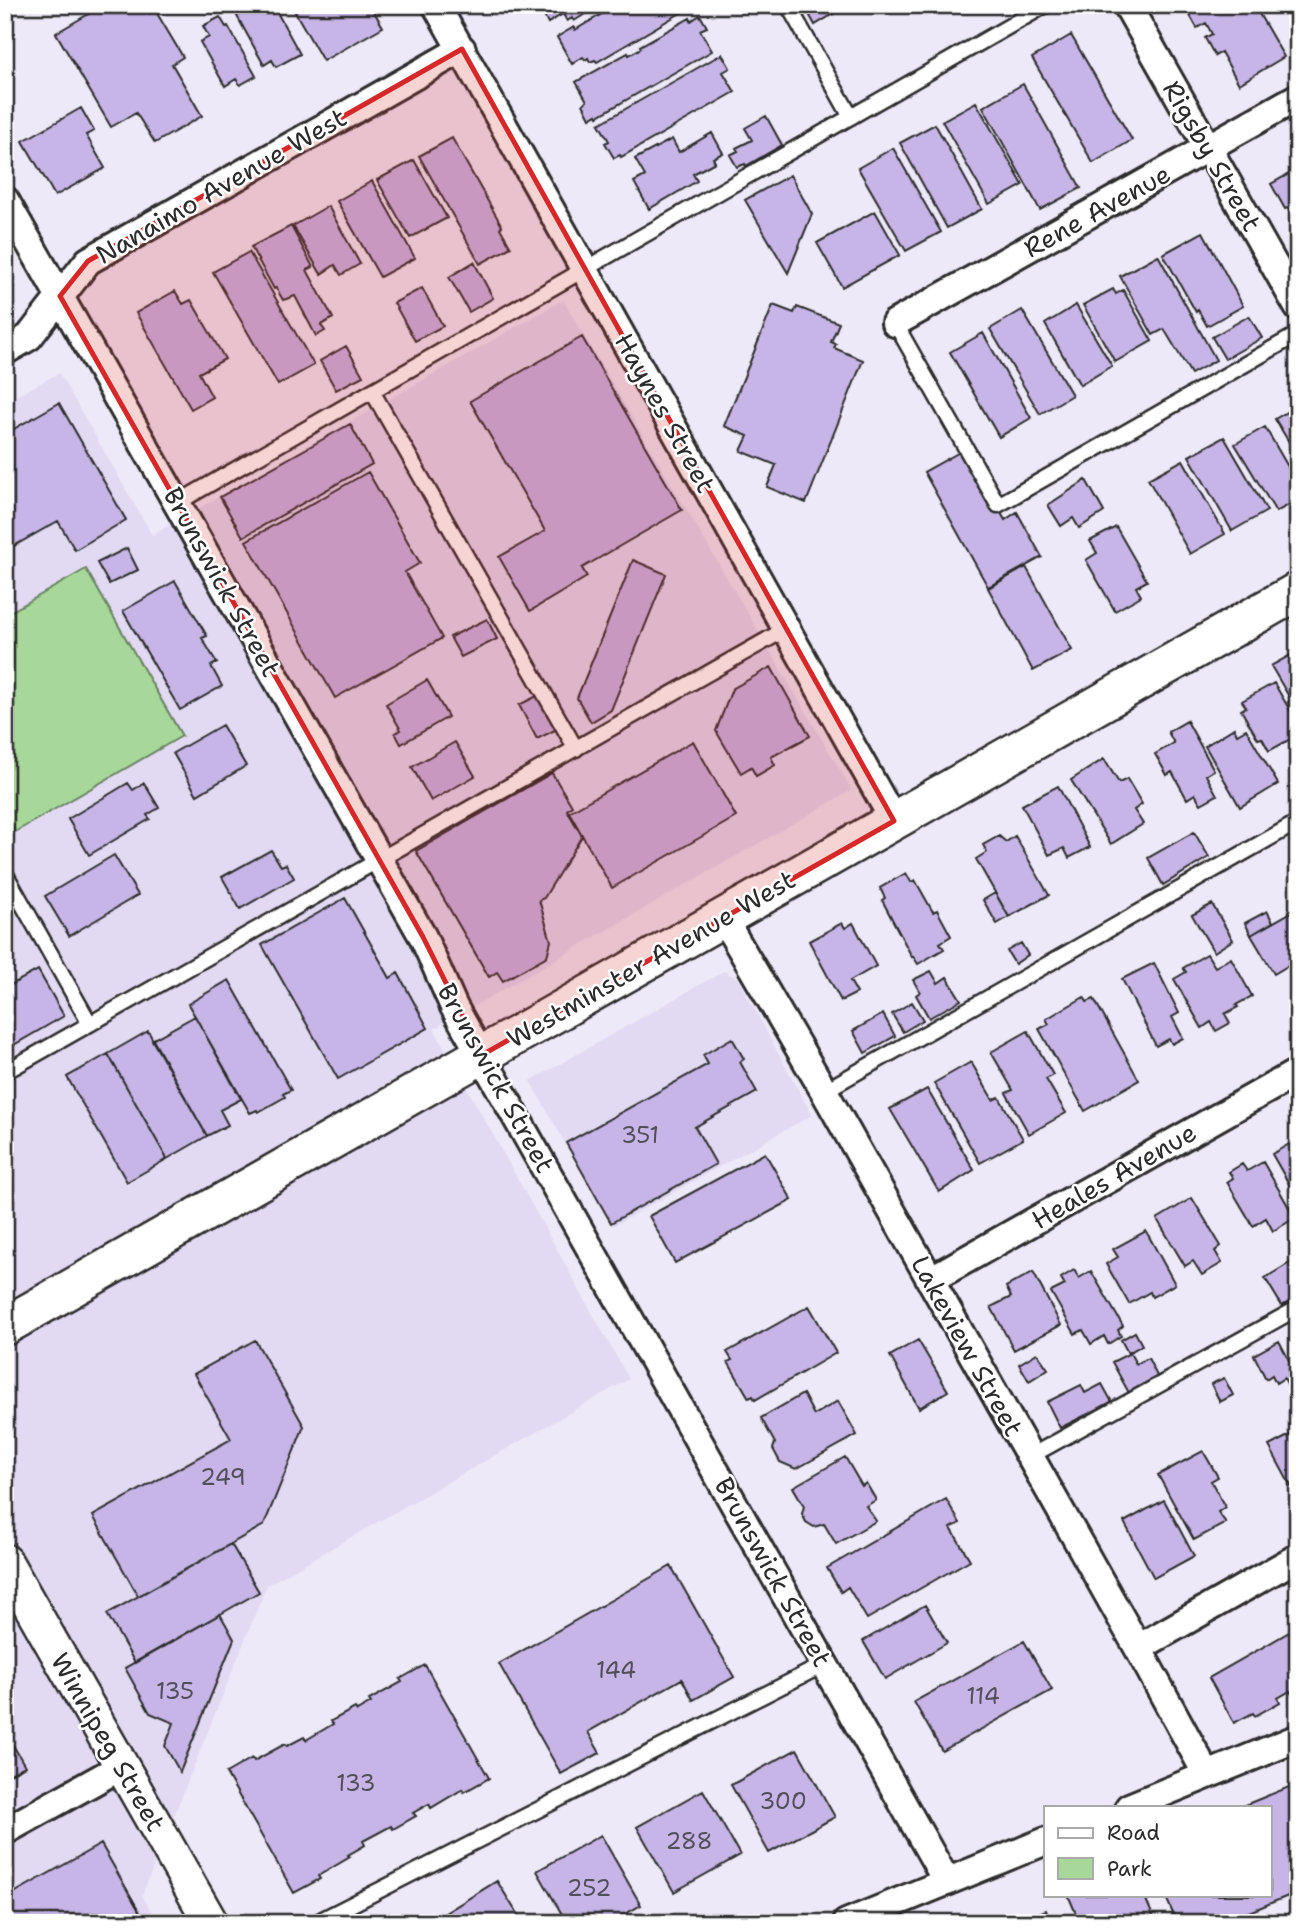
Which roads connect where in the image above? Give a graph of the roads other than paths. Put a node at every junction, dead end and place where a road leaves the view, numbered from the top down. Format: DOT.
graph roads {
  1 [pos="436,5"];
  2 [pos="788,5"];
  3 [pos="1046,5"];
  4 [pos="1127,5"];
  5 [pos="462,49"];
  6 [pos="1298,97"];
  7 [pos="851,117"];
  8 [pos="1208,148"];
  9 [pos="5,200"];
  10 [pos="584,270"];
  11 [pos="60,296"];
  12 [pos="1298,307"];
  13 [pos="895,323"];
  14 [pos="1298,334"];
  15 [pos="5,351"];
  16 [pos="372,391"];
  17 [pos="177,503"];
  18 [pos="1298,592"];
  19 [pos="786,629"];
  20 [pos="576,750"];
  21 [pos="894,821"];
  22 [pos="1298,822"];
  23 [pos="380,861"];
  24 [pos="5,873"];
  25 [pos="723,918"];
  26 [pos="90,1024"];
  27 [pos="482,1055"];
  28 [pos="5,1072"];
  29 [pos="1298,1072"];
  30 [pos="824,1091"];
  31 [pos="930,1280"];
  32 [pos="1298,1308"];
  33 [pos="5,1326"];
  34 [pos="1029,1457"];
  35 [pos="1298,1557"];
  36 [pos="7,1568"];
  37 [pos="1138,1648"];
  38 [pos="825,1664"];
  39 [pos="1298,1738"];
  40 [pos="122,1766"];
  41 [pos="1207,1775"];
  42 [pos="1131,1806"];
  43 [pos="5,1832"];
  44 [pos="1044,1842"];
  45 [pos="947,1882"];
  46 [pos="211,1923"];
  47 [pos="315,1923"];
  48 [pos="846,1923"];
  1 -- 5 [label="street, Haynes Street"];
  2 -- 7 [label="lane"];
  3 -- 7 [label="lane"];
  4 -- 8 [label="street, Rigsby Street"];
  5 -- 10 [label="street, Haynes Street"];
  5 -- 11 [label="street, Nanaimo Avenue West"];
  6 -- 8 [label="street, Rene Avenue"];
  7 -- 10 [label="lane"];
  8 -- 12 [label="street, Rigsby Street"];
  8 -- 13 [label="street, Rene Avenue"];
  9 -- 11 [label="street, Brunswick Street"];
  10 -- 16 [label="lane"];
  10 -- 19 [label="street, Haynes Street"];
  11 -- 15 [label="street, Nanaimo Avenue West"];
  11 -- 17 [label="street, Brunswick Street"];
  13 -- 14 [label="lane"];
  16 -- 17 [label="lane"];
  16 -- 20 [label="lane"];
  17 -- 23 [label="street, Brunswick Street"];
  18 -- 21 [label="main road, Westminster Avenue West"];
  19 -- 20 [label="lane"];
  19 -- 21 [label="street, Haynes Street"];
  20 -- 23 [label="lane"];
  21 -- 25 [label="main road, Westminster Avenue West"];
  22 -- 30 [label="lane"];
  23 -- 26 [label="lane"];
  23 -- 27 [label="street, Brunswick Street"];
  24 -- 26 [label="lane"];
  25 -- 27 [label="main road, Westminster Avenue West"];
  25 -- 30 [label="street, Lakeview Street"];
  26 -- 28 [label="lane"];
  27 -- 33 [label="main road, Westminster Avenue West"];
  27 -- 38 [label="street, Brunswick Street"];
  29 -- 31 [label="street, Heales Avenue"];
  30 -- 31 [label="street, Lakeview Street"];
  31 -- 34 [label="street, Lakeview Street"];
  32 -- 34 [label="lane"];
  34 -- 37 [label="street, Lakeview Street"];
  35 -- 37 [label="street"];
  36 -- 40 [label="street, Winnipeg Street"];
  37 -- 41 [label="street, Lakeview Street"];
  38 -- 45 [label="street, Brunswick Street"];
  38 -- 47 [label="lane"];
  39 -- 41 [label="street"];
  40 -- 43 [label="street"];
  40 -- 46 [label="street, Winnipeg Street"];
  41 -- 42 [label="street"];
  44 -- 45 [label="street"];
  45 -- 48 [label="street"];
}
